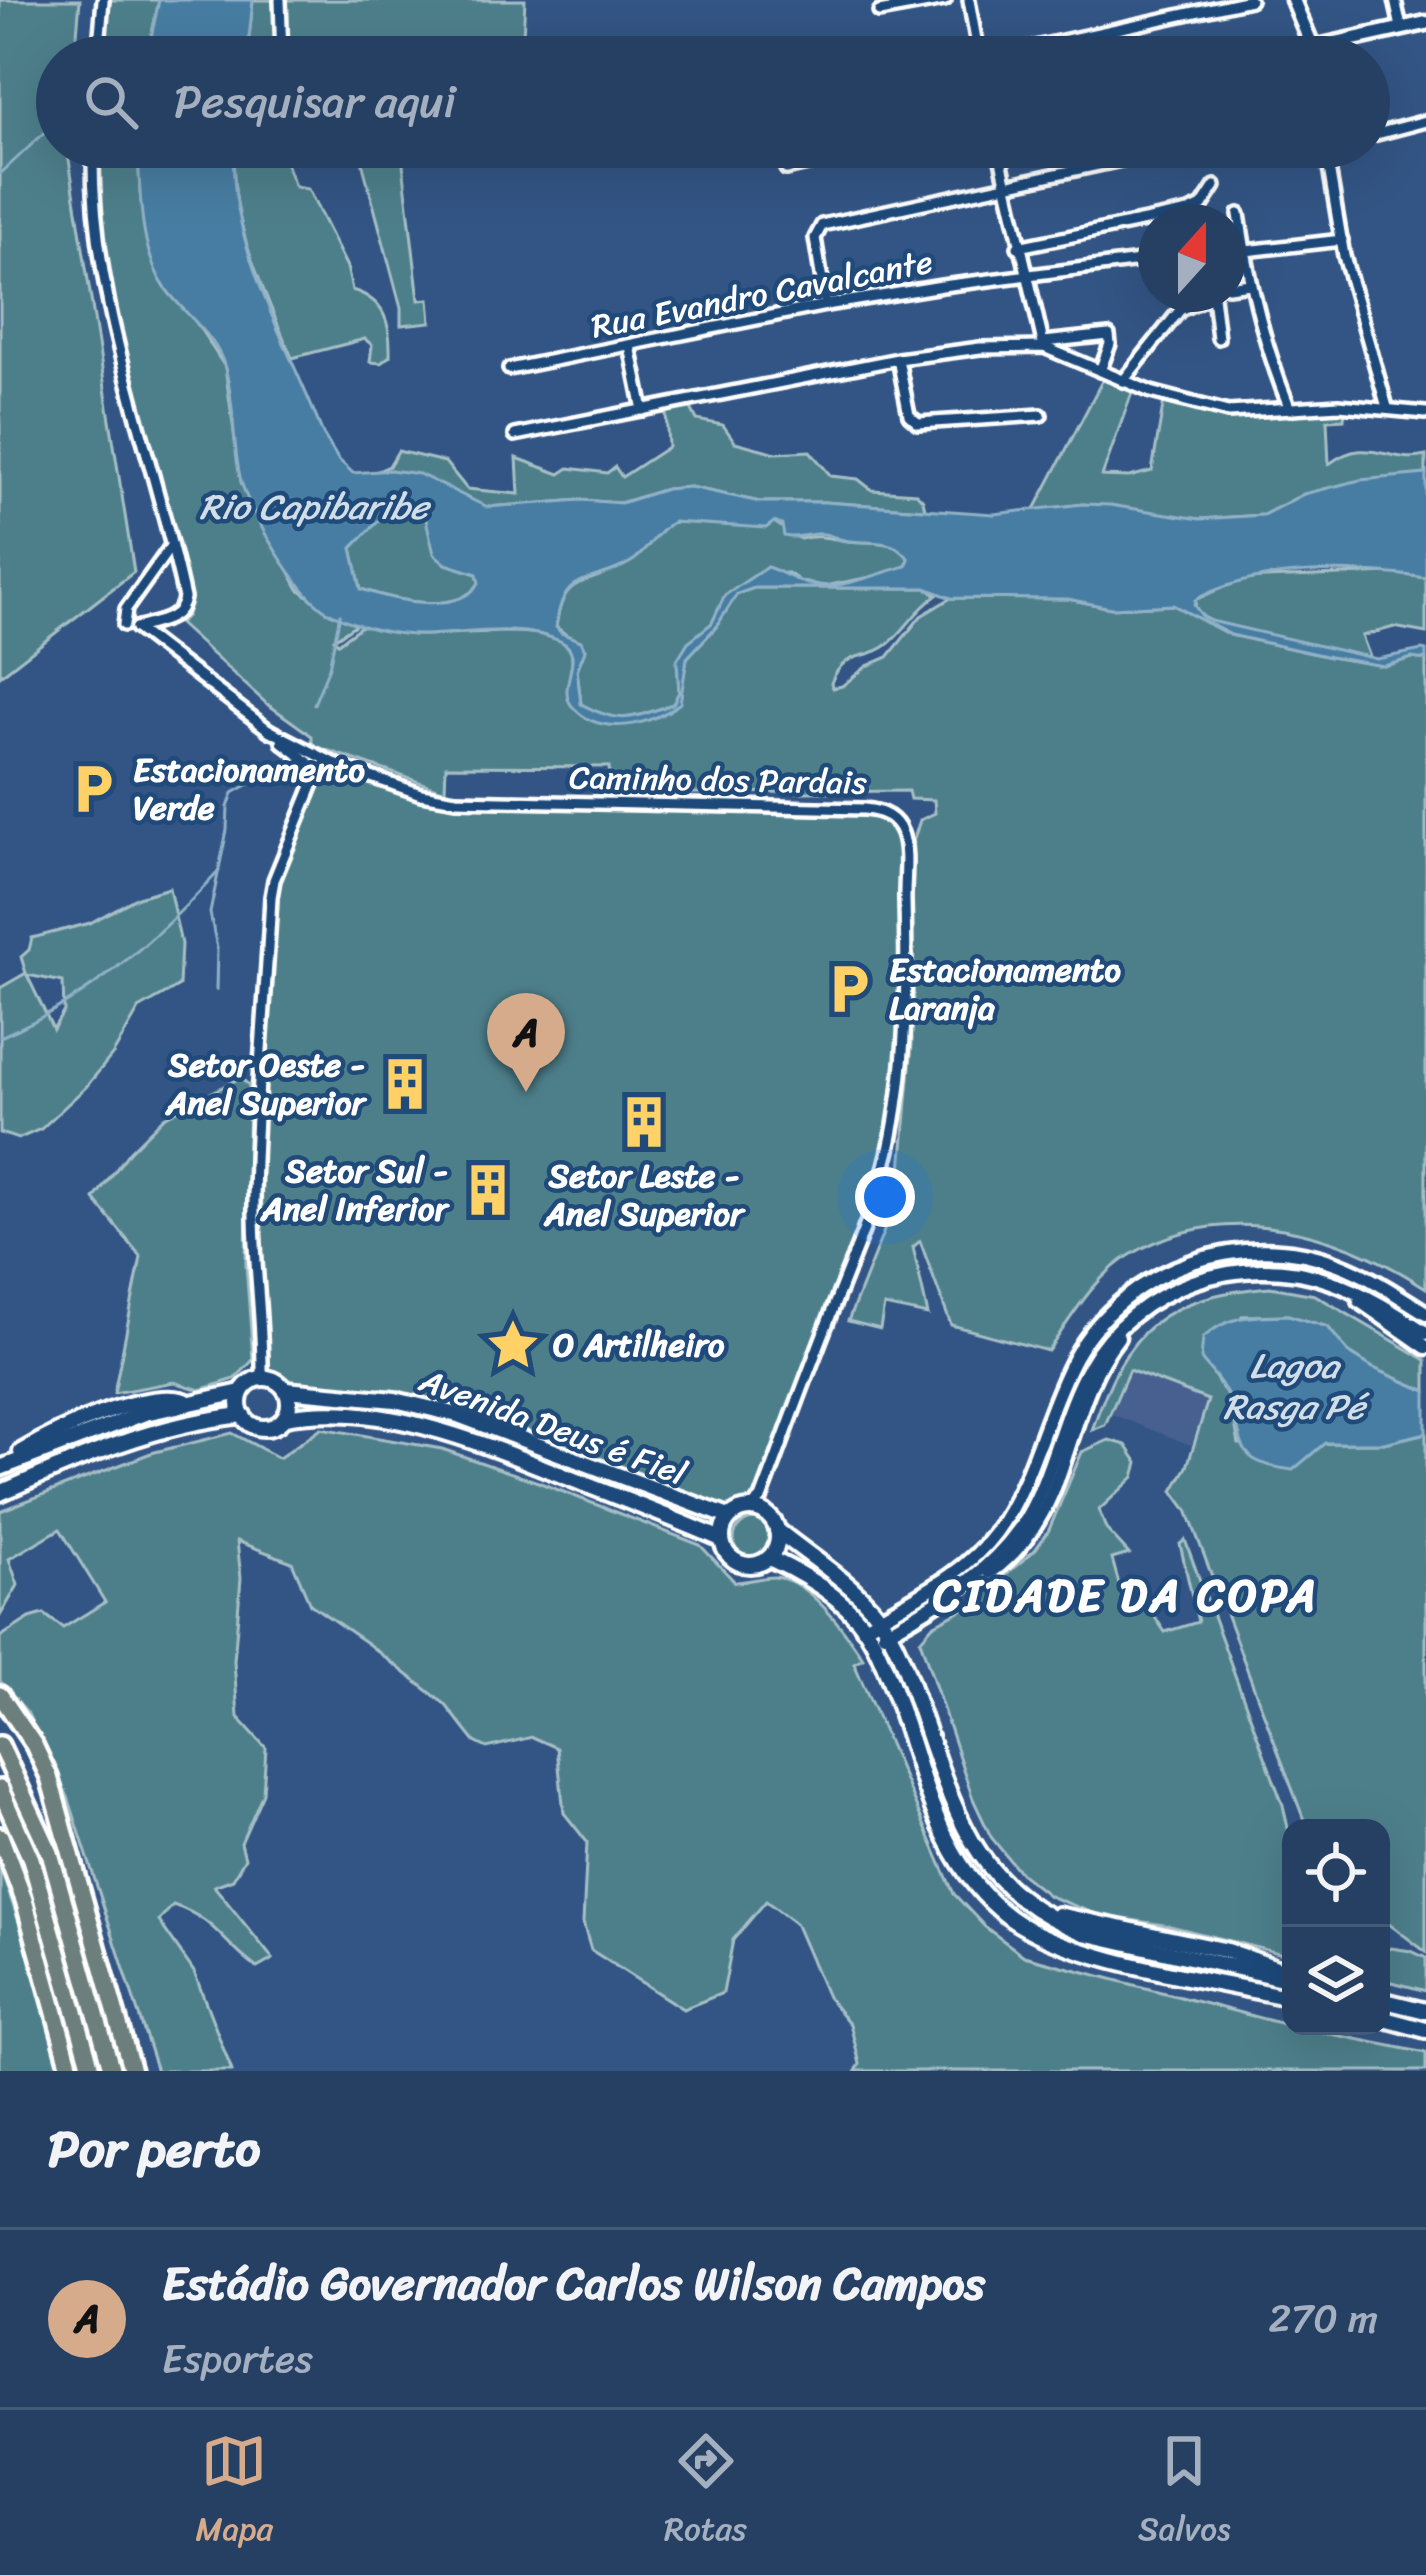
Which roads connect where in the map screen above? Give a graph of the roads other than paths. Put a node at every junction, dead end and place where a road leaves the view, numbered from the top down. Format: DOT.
graph roads {
  1 [pos="103,0"];
  2 [pos="280,0"];
  3 [pos="945,0"];
  4 [pos="969,0"];
  5 [pos="1250,0"];
  6 [pos="1293,0"];
  7 [pos="1395,0"];
  8 [pos="879,12"];
  9 [pos="1426,23"];
  10 [pos="1401,27"];
  11 [pos="100,36"];
  12 [pos="281,36"];
  13 [pos="976,36"];
  14 [pos="1085,36"];
  15 [pos="1308,36"];
  16 [pos="1363,36"];
  17 [pos="1426,121"];
  18 [pos="1390,130"];
  19 [pos="93,168"];
  20 [pos="790,168"];
  21 [pos="1002,168"];
  22 [pos="1087,168"];
  23 [pos="1329,168"];
  24 [pos="786,169"];
  25 [pos="1006,186"];
  26 [pos="1215,186"];
  27 [pos="1342,240"];
  28 [pos="1018,247"];
  29 [pos="1246,251"];
  30 [pos="1138,261"];
  31 [pos="1246,262"];
  32 [pos="1025,275"];
  33 [pos="1250,284"];
  34 [pos="1246,285"];
  35 [pos="826,305"];
  36 [pos="1178,312"];
  37 [pos="1216,312"];
  38 [pos="1218,338"];
  39 [pos="1044,345"];
  40 [pos="630,346"];
  41 [pos="898,358"];
  42 [pos="509,369"];
  43 [pos="1100,371"];
  44 [pos="1123,381"];
  45 [pos="1387,407"];
  46 [pos="643,410"];
  47 [pos="1290,410"];
  48 [pos="1426,412"];
  49 [pos="1041,415"];
  50 [pos="515,435"];
  51 [pos="171,546"];
  52 [pos="124,625"];
  53 [pos="267,729"];
  54 [pos="340,766"];
  55 [pos="315,779"];
  56 [pos="1329,1281"];
  57 [pos="1426,1313"];
  58 [pos="1426,1333"];
  59 [pos="1426,1347"];
  60 [pos="262,1378"];
  61 [pos="286,1390"];
  62 [pos="242,1392"];
  63 [pos="243,1415"];
  64 [pos="285,1417"];
  65 [pos="0,1467"];
  66 [pos="0,1493"];
  67 [pos="758,1507"];
  68 [pos="729,1517"];
  69 [pos="777,1530"];
  70 [pos="722,1539"];
  71 [pos="769,1558"];
  72 [pos="879,1618"];
  73 [pos="863,1628"];
  74 [pos="889,1632"];
  75 [pos="873,1641"];
  76 [pos="0,1695"];
  77 [pos="0,1745"];
  78 [pos="0,1789"];
  79 [pos="0,1836"];
  80 [pos="1282,1975"];
  81 [pos="1282,1996"];
  82 [pos="1390,2002"];
  83 [pos="1426,2012"];
  84 [pos="1390,2020"];
  85 [pos="1426,2030"];
  86 [pos="71,2071"];
  87 [pos="92,2071"];
  88 [pos="112,2071"];
  89 [pos="132,2071"];
  1 -- 11 [label="street"];
  2 -- 12 [label="street"];
  3 -- 8 [label="street"];
  4 -- 13 [label="street"];
  5 -- 14 [label="street"];
  6 -- 15 [label="street"];
  7 -- 10 [label="street"];
  9 -- 10 [label="street"];
  10 -- 16 [label="street"];
  17 -- 18 [label="street"];
  19 -- 51 [label="street"];
  20 -- 24 [label="street"];
  21 -- 25 [label="street"];
  22 -- 25 [label="street"];
  23 -- 27 [label="street"];
  25 -- 28 [label="street"];
  25 -- 35 [label="street"];
  26 -- 28 [label="street"];
  27 -- 29 [label="street"];
  27 -- 45 [label="street"];
  28 -- 32 [label="street"];
  30 -- 32 [label="street, Rua Evandro Cavalcante"];
  31 -- 33 [label="street"];
  32 -- 35 [label="street, Rua Evandro Cavalcante"];
  32 -- 39 [label="street"];
  33 -- 34 [label="street"];
  33 -- 47 [label="street"];
  35 -- 40 [label="street, Rua Evandro Cavalcante"];
  36 -- 44 [label="street"];
  37 -- 38 [label="street"];
  39 -- 41 [label="street"];
  39 -- 43 [label="street"];
  39 -- 43 [label="street"];
  40 -- 42 [label="street, Rua Evandro Cavalcante"];
  40 -- 46 [label="street"];
  41 -- 46 [label="street"];
  41 -- 49 [label="street"];
  43 -- 44 [label="street"];
  44 -- 47 [label="street"];
  45 -- 47 [label="street"];
  45 -- 48 [label="street"];
  46 -- 50 [label="street"];
  51 -- 52 [label="street"];
  51 -- 53 [label="street"];
  53 -- 54 [label="street"];
  53 -- 55 [label="street"];
  54 -- 55 [label="street"];
  54 -- 67 [label="street, Caminho dos Pardais"];
  55 -- 60 [label="street"];
  56 -- 58 [label="street"];
  56 -- 59 [label="street"];
  56 -- 74 [label="street"];
  57 -- 72 [label="street"];
  60 -- 61 [label="main road"];
  60 -- 62 [label="main road"];
  61 -- 64 [label="main road"];
  61 -- 68 [label="main road, Avenida Deus é Fiel"];
  62 -- 63 [label="main road"];
  62 -- 65 [label="main road"];
  63 -- 64 [label="main road"];
  63 -- 66 [label="main road"];
  64 -- 70 [label="main road, Avenida Deus é Fiel"];
  67 -- 68 [label="main road"];
  67 -- 69 [label="main road"];
  68 -- 70 [label="main road"];
  69 -- 71 [label="main road"];
  69 -- 72 [label="main road"];
  70 -- 71 [label="main road"];
  71 -- 73 [label="main road"];
  72 -- 73 [label="street"];
  72 -- 74 [label="main road"];
  73 -- 75 [label="main road"];
  74 -- 75 [label="street"];
  74 -- 80 [label="main road"];
  75 -- 81 [label="main road"];
  76 -- 89 [label="highway"];
  77 -- 88 [label="highway"];
  78 -- 87 [label="highway"];
  79 -- 86 [label="highway"];
  82 -- 83 [label="main road"];
  84 -- 85 [label="main road"];
}
